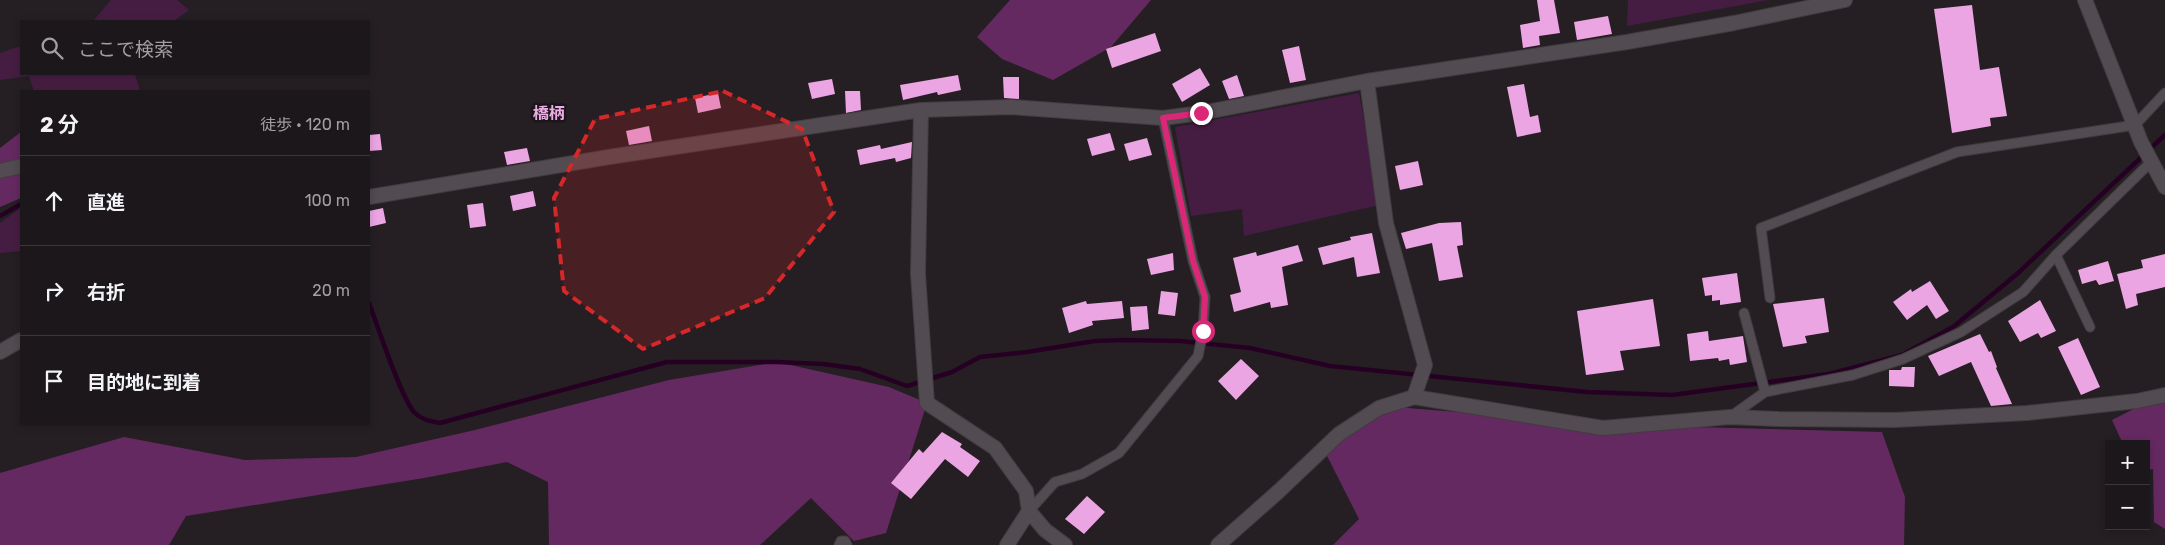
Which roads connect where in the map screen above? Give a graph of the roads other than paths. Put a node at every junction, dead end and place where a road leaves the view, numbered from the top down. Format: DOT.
graph roads {
  1 [pos="1845,0"];
  2 [pos="2085,0"];
  3 [pos="1367,81"];
  4 [pos="2165,93"];
  5 [pos="921,110"];
  6 [pos="1163,118"];
  7 [pos="2134,125"];
  8 [pos="2151,161"];
  9 [pos="20,166"];
  10 [pos="0,171"];
  11 [pos="2165,187"];
  12 [pos="370,197"];
  13 [pos="2056,254"];
  14 [pos="1770,298"];
  15 [pos="1744,313"];
  16 [pos="2090,327"];
  17 [pos="20,341"];
  18 [pos="0,352"];
  19 [pos="1416,391"];
  20 [pos="1765,391"];
  21 [pos="2165,395"];
  22 [pos="1730,417"];
  23 [pos="1029,511"];
  24 [pos="839,545"];
  25 [pos="848,545"];
  26 [pos="1007,545"];
  27 [pos="1065,545"];
  28 [pos="1218,545"];
  1 -- 3 [label="street"];
  2 -- 7 [label="street"];
  3 -- 6 [label="street"];
  3 -- 19 [label="street"];
  4 -- 7 [label="lane"];
  5 -- 6 [label="street"];
  5 -- 12 [label="street"];
  5 -- 23 [label="street"];
  6 -- 23 [label="lane"];
  7 -- 8 [label="street"];
  7 -- 14 [label="lane"];
  8 -- 11 [label="street"];
  8 -- 13 [label="lane"];
  9 -- 10 [label="street"];
  13 -- 16 [label="lane"];
  13 -- 20 [label="lane"];
  15 -- 20 [label="lane"];
  17 -- 18 [label="street"];
  19 -- 22 [label="street"];
  19 -- 28 [label="street"];
  20 -- 22 [label="lane"];
  21 -- 22 [label="street"];
  23 -- 26 [label="street"];
  23 -- 27 [label="street"];
  24 -- 25 [label="lane"];
}
